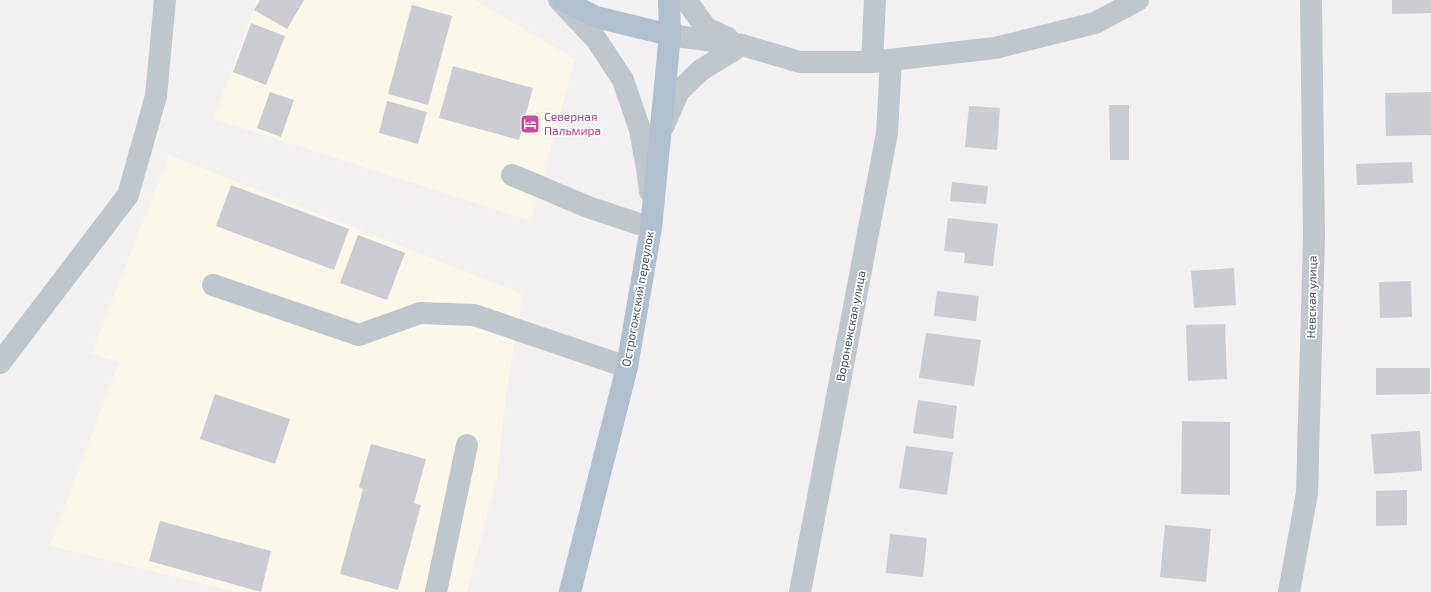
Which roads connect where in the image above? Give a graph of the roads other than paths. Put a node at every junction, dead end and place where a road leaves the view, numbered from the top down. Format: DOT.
graph roads {
  1 [pos="164,0"];
  2 [pos="559,0"];
  3 [pos="562,0"];
  4 [pos="669,0"];
  5 [pos="686,0"];
  6 [pos="875,0"];
  7 [pos="1138,0"];
  8 [pos="1311,0"];
  9 [pos="670,35"];
  10 [pos="742,45"];
  11 [pos="881,61"];
  12 [pos="661,132"];
  13 [pos="512,175"];
  14 [pos="652,222"];
  15 [pos="213,285"];
  16 [pos="0,363"];
  17 [pos="626,367"];
  18 [pos="466,445"];
  19 [pos="436,592"];
  20 [pos="570,592"];
  21 [pos="800,592"];
  22 [pos="1289,592"];
  1 -- 16 [label="street"];
  2 -- 14 [label="street"];
  3 -- 9 [label="main road"];
  4 -- 9 [label="main road, Острогожский переулок"];
  5 -- 10 [label="street"];
  6 -- 11 [label="street, Воронежская улица"];
  7 -- 11 [label="street"];
  8 -- 22 [label="street, Невская улица"];
  9 -- 10 [label="street"];
  9 -- 12 [label="main road, Острогожский переулок"];
  10 -- 11 [label="street"];
  10 -- 12 [label="street"];
  11 -- 21 [label="street, Воронежская улица"];
  12 -- 14 [label="main road, Острогожский переулок"];
  13 -- 14 [label="street"];
  14 -- 17 [label="main road, Острогожский переулок"];
  15 -- 17 [label="street"];
  17 -- 20 [label="main road, Острогожский переулок"];
  18 -- 19 [label="street"];
}
